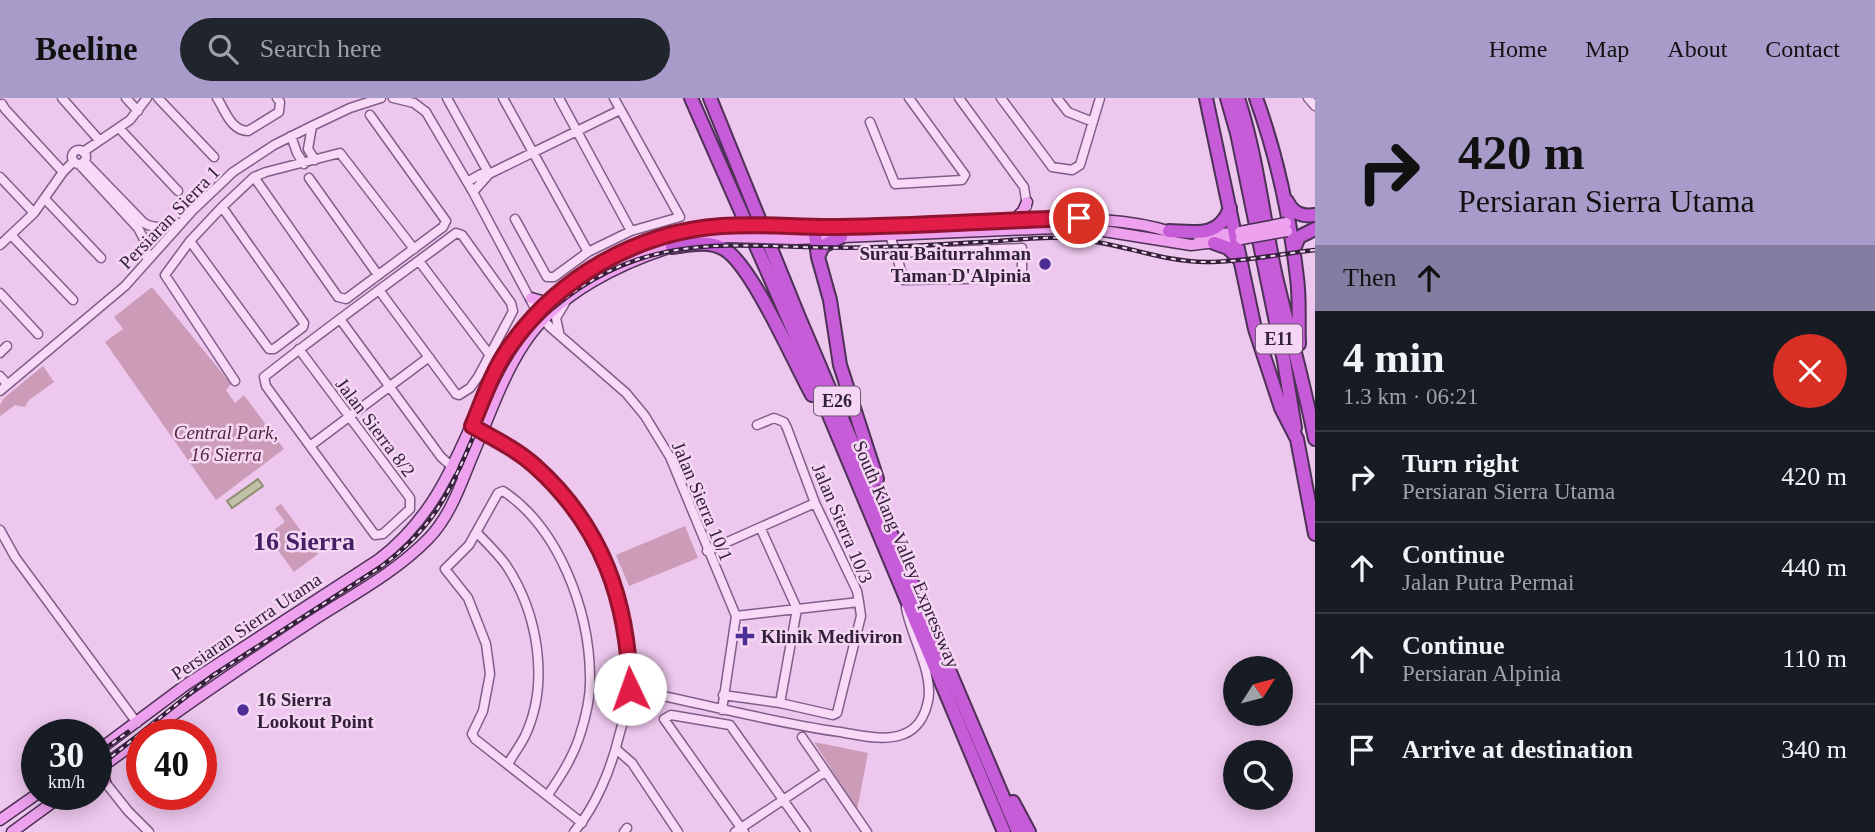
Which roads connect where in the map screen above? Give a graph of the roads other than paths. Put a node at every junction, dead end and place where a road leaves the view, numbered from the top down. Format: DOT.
graph roads {
  1 [pos="62,98"];
  2 [pos="126,98"];
  3 [pos="147,98"];
  4 [pos="158,98"];
  5 [pos="217,98"];
  6 [pos="277,98"];
  7 [pos="342,98"];
  8 [pos="381,98"];
  9 [pos="393,98"];
  10 [pos="447,98"];
  11 [pos="503,98"];
  12 [pos="559,98"];
  13 [pos="614,98"];
  14 [pos="691,98"];
  15 [pos="710,98"];
  16 [pos="909,98"];
  17 [pos="959,98"];
  18 [pos="1001,98"];
  19 [pos="1057,98"];
  20 [pos="1100,98"];
  21 [pos="1206,98"];
  22 [pos="1227,98"];
  23 [pos="1238,98"];
  24 [pos="1256,98"];
  25 [pos="1308,98"];
  26 [pos="2,104"];
  27 [pos="1315,106"];
  28 [pos="350,108"];
  29 [pos="620,110"];
  30 [pos="138,111"];
  31 [pos="370,115"];
  32 [pos="870,122"];
  33 [pos="1093,122"];
  34 [pos="312,126"];
  35 [pos="119,128"];
  36 [pos="576,132"];
  37 [pos="291,136"];
  38 [pos="99,140"];
  39 [pos="532,153"];
  40 [pos="214,157"];
  41 [pos="80,160"];
  42 [pos="315,160"];
  43 [pos="304,164"];
  44 [pos="63,172"];
  45 [pos="489,174"];
  46 [pos="0,177"];
  47 [pos="254,177"];
  48 [pos="309,178"];
  49 [pos="467,182"];
  50 [pos="178,191"];
  51 [pos="473,192"];
  52 [pos="1283,194"];
  53 [pos="45,199"];
  54 [pos="1027,204"];
  55 [pos="1231,206"];
  56 [pos="222,207"];
  57 [pos="34,213"];
  58 [pos="1315,216"];
  59 [pos="515,219"];
  60 [pos="1042,219"];
  61 [pos="1014,220"];
  62 [pos="182,222"];
  63 [pos="1028,225"];
  64 [pos="141,226"];
  65 [pos="161,226"];
  66 [pos="1114,226"];
  67 [pos="1288,227"];
  68 [pos="1315,227"];
  69 [pos="1169,231"];
  70 [pos="631,232"];
  71 [pos="815,233"];
  72 [pos="170,235"];
  73 [pos="890,235"];
  74 [pos="12,236"];
  75 [pos="1238,236"];
  76 [pos="841,237"];
  77 [pos="190,241"];
  78 [pos="146,243"];
  79 [pos="1214,243"];
  80 [pos="0,245"];
  81 [pos="672,247"];
  82 [pos="414,249"];
  83 [pos="1293,250"];
  84 [pos="155,252"];
  85 [pos="588,252"];
  86 [pos="894,253"];
  87 [pos="818,257"];
  88 [pos="101,258"];
  89 [pos="147,260"];
  90 [pos="419,261"];
  91 [pos="1241,261"];
  92 [pos="378,275"];
  93 [pos="379,290"];
  94 [pos="0,293"];
  95 [pos="531,298"];
  96 [pos="73,300"];
  97 [pos="566,300"];
  98 [pos="549,303"];
  99 [pos="541,317"];
  100 [pos="340,319"];
  101 [pos="38,334"];
  102 [pos="563,337"];
  103 [pos="8,346"];
  104 [pos="299,349"];
  105 [pos="0,353"];
  106 [pos="489,354"];
  107 [pos="429,357"];
  108 [pos="1301,372"];
  109 [pos="0,376"];
  110 [pos="235,381"];
  111 [pos="7,384"];
  112 [pos="389,387"];
  113 [pos="0,391"];
  114 [pos="349,417"];
  115 [pos="757,425"];
  116 [pos="472,426"];
  117 [pos="483,432"];
  118 [pos="837,438"];
  119 [pos="1297,439"];
  120 [pos="1315,439"];
  121 [pos="310,446"];
  122 [pos="453,469"];
  123 [pos="464,477"];
  124 [pos="815,503"];
  125 [pos="1314,528"];
  126 [pos="761,529"];
  127 [pos="0,530"];
  128 [pos="477,533"];
  129 [pos="1315,550"];
  130 [pos="708,551"];
  131 [pos="903,592"];
  132 [pos="859,602"];
  133 [pos="797,609"];
  134 [pos="736,616"];
  135 [pos="931,624"];
  136 [pos="630,689"];
  137 [pos="723,695"];
  138 [pos="780,703"];
  139 [pos="722,710"];
  140 [pos="134,719"];
  141 [pos="142,719"];
  142 [pos="168,719"];
  143 [pos="802,737"];
  144 [pos="616,749"];
  145 [pos="126,752"];
  146 [pos="112,764"];
  147 [pos="508,764"];
  148 [pos="825,772"];
  149 [pos="994,776"];
  150 [pos="112,790"];
  151 [pos="548,795"];
  152 [pos="783,799"];
  153 [pos="21,806"];
  154 [pos="0,807"];
  155 [pos="42,810"];
  156 [pos="12,812"];
  157 [pos="0,820"];
  158 [pos="582,823"];
  159 [pos="740,830"];
  160 [pos="1002,830"];
  161 [pos="12,832"];
  162 [pos="149,832"];
  163 [pos="574,832"];
  164 [pos="678,832"];
  165 [pos="806,832"];
  166 [pos="867,832"];
  167 [pos="1018,832"];
  168 [pos="1029,832"];
  1 -- 38 [label="street"];
  2 -- 30 [label="street"];
  3 -- 30 [label="street"];
  4 -- 40 [label="street"];
  5 -- 6 [label="street"];
  7 -- 28 [label="street"];
  8 -- 28 [label="street, Persiaran Sierra 1"];
  9 -- 49 [label="street"];
  10 -- 45 [label="street"];
  11 -- 39 [label="street"];
  12 -- 36 [label="street"];
  13 -- 29 [label="street"];
  14 -- 118 [label="highway, South Klang Valley Expressway / E26"];
  15 -- 135 [label="highway, South Klang Valley Expressway / E26"];
  16 -- 32 [label="street"];
  17 -- 54 [label="street"];
  18 -- 33 [label="street"];
  19 -- 33 [label="street"];
  20 -- 33 [label="street"];
  21 -- 55 [label="highway"];
  22 -- 119 [label="highway, E11"];
  23 -- 108 [label="highway, E11"];
  24 -- 52 [label="highway"];
  25 -- 27 [label="street"];
  26 -- 44 [label="street"];
  28 -- 34 [label="street, Persiaran Sierra 1"];
  29 -- 36 [label="street"];
  29 -- 70 [label="street"];
  30 -- 35 [label="street"];
  31 -- 82 [label="street"];
  34 -- 37 [label="street, Persiaran Sierra 1"];
  34 -- 42 [label="street"];
  35 -- 38 [label="street"];
  35 -- 50 [label="street"];
  36 -- 39 [label="street"];
  36 -- 70 [label="street"];
  37 -- 43 [label="street"];
  37 -- 62 [label="street, Persiaran Sierra 1"];
  38 -- 41 [label="street"];
  39 -- 45 [label="street"];
  39 -- 85 [label="street"];
  41 -- 44 [label="street"];
  41 -- 64 [label="street"];
  42 -- 43 [label="street"];
  42 -- 82 [label="street"];
  43 -- 47 [label="street"];
  44 -- 53 [label="street"];
  45 -- 49 [label="street"];
  45 -- 51 [label="street"];
  46 -- 57 [label="street"];
  47 -- 56 [label="street"];
  47 -- 92 [label="street"];
  48 -- 92 [label="street"];
  49 -- 51 [label="street"];
  51 -- 95 [label="street"];
  52 -- 58 [label="highway"];
  52 -- 67 [label="highway"];
  53 -- 57 [label="street"];
  53 -- 88 [label="street"];
  54 -- 60 [label="main road"];
  54 -- 61 [label="main road"];
  54 -- 63 [label="street"];
  55 -- 69 [label="highway"];
  55 -- 75 [label="highway"];
  56 -- 77 [label="street"];
  56 -- 77 [label="street"];
  57 -- 74 [label="street"];
  58 -- 67 [label="main road"];
  59 -- 85 [label="street"];
  60 -- 63 [label="main road"];
  60 -- 66 [label="main road"];
  61 -- 63 [label="main road"];
  61 -- 71 [label="main road"];
  62 -- 65 [label="street"];
  62 -- 72 [label="street, Persiaran Sierra 1"];
  63 -- 66 [label="main road"];
  63 -- 73 [label="main road"];
  64 -- 65 [label="street"];
  64 -- 78 [label="street"];
  65 -- 72 [label="street"];
  66 -- 69 [label="main road"];
  66 -- 79 [label="main road"];
  67 -- 68 [label="main road"];
  67 -- 75 [label="main road, bridge"];
  67 -- 83 [label="highway"];
  68 -- 83 [label="highway"];
  69 -- 75 [label="main road"];
  70 -- 85 [label="street"];
  71 -- 76 [label="main road"];
  71 -- 81 [label="main road, Persiaran Sierra Utama, bridge"];
  71 -- 87 [label="highway"];
  71 -- 98 [label="main road, Persiaran Sierra Utama, bridge"];
  72 -- 84 [label="street, Persiaran Sierra 1"];
  73 -- 76 [label="main road"];
  73 -- 86 [label="street"];
  74 -- 80 [label="street"];
  74 -- 96 [label="street"];
  75 -- 79 [label="main road"];
  75 -- 91 [label="highway"];
  76 -- 87 [label="highway"];
  77 -- 110 [label="street"];
  78 -- 84 [label="street"];
  78 -- 89 [label="street"];
  79 -- 91 [label="highway"];
  81 -- 97 [label="main road, Persiaran Sierra Utama"];
  81 -- 118 [label="highway"];
  82 -- 92 [label="street"];
  83 -- 108 [label="highway"];
  84 -- 89 [label="street, Persiaran Sierra 1"];
  86 -- 86 [label="street"];
  87 -- 135 [label="highway"];
  89 -- 111 [label="street, Persiaran Sierra 1"];
  90 -- 93 [label="street"];
  90 -- 106 [label="street"];
  90 -- 106 [label="street"];
  91 -- 119 [label="highway"];
  93 -- 100 [label="street"];
  93 -- 107 [label="street"];
  94 -- 101 [label="street"];
  95 -- 98 [label="main road"];
  95 -- 99 [label="street"];
  97 -- 99 [label="main road, Persiaran Sierra Utama"];
  97 -- 102 [label="street"];
  98 -- 99 [label="main road, Persiaran Sierra Utama"];
  99 -- 102 [label="street, Jalan Sierra 10/1"];
  99 -- 116 [label="main road, Persiaran Sierra Utama"];
  99 -- 117 [label="main road, Persiaran Sierra Utama"];
  100 -- 104 [label="street"];
  100 -- 112 [label="street"];
  102 -- 130 [label="street, Jalan Sierra 10/1"];
  103 -- 105 [label="street"];
  104 -- 114 [label="street, Jalan Sierra 8/2"];
  104 -- 121 [label="street"];
  106 -- 107 [label="street"];
  107 -- 112 [label="street"];
  108 -- 120 [label="highway, E11"];
  109 -- 111 [label="street"];
  111 -- 113 [label="street, Persiaran Sierra 1"];
  112 -- 114 [label="street"];
  112 -- 122 [label="street"];
  114 -- 121 [label="street"];
  114 -- 121 [label="street, Jalan Sierra 8/2"];
  115 -- 124 [label="street, Jalan Sierra 10/3"];
  116 -- 117 [label="street"];
  116 -- 122 [label="main road, Persiaran Sierra Utama"];
  117 -- 123 [label="main road, Persiaran Sierra Utama"];
  117 -- 136 [label="street"];
  118 -- 131 [label="highway, South Klang Valley Expressway / E26"];
  119 -- 125 [label="highway"];
  122 -- 123 [label="street"];
  122 -- 141 [label="main road, Persiaran Sierra Utama"];
  123 -- 142 [label="main road, Persiaran Sierra Utama"];
  124 -- 126 [label="street"];
  124 -- 132 [label="street, Jalan Sierra 10/3"];
  125 -- 129 [label="highway"];
  126 -- 130 [label="street"];
  126 -- 133 [label="street"];
  127 -- 140 [label="street"];
  128 -- 147 [label="street"];
  128 -- 147 [label="street"];
  128 -- 151 [label="street"];
  130 -- 134 [label="street, Jalan Sierra 10/1"];
  131 -- 139 [label="street"];
  131 -- 160 [label="highway, South Klang Valley Expressway / E26"];
  132 -- 133 [label="street"];
  132 -- 138 [label="street, Jalan Sierra 10/3"];
  133 -- 134 [label="street"];
  133 -- 138 [label="street"];
  134 -- 137 [label="street"];
  135 -- 149 [label="highway, South Klang Valley Expressway / E26"];
  136 -- 139 [label="street"];
  136 -- 144 [label="street"];
  137 -- 138 [label="street"];
  137 -- 139 [label="street"];
  143 -- 148 [label="street"];
  144 -- 158 [label="street"];
  144 -- 164 [label="street"];
  145 -- 146 [label="main road, Persiaran Sierra Utama"];
  147 -- 151 [label="street"];
  148 -- 152 [label="street"];
  148 -- 166 [label="street"];
  149 -- 167 [label="highway, South Klang Valley Expressway / E26"];
  149 -- 168 [label="highway"];
  150 -- 162 [label="street"];
  151 -- 158 [label="street"];
  152 -- 159 [label="street"];
  152 -- 159 [label="street"];
  152 -- 165 [label="street"];
  153 -- 156 [label="main road"];
  154 -- 156 [label="main road"];
  155 -- 161 [label="main road"];
  156 -- 157 [label="main road"];
  158 -- 163 [label="street"];
}
